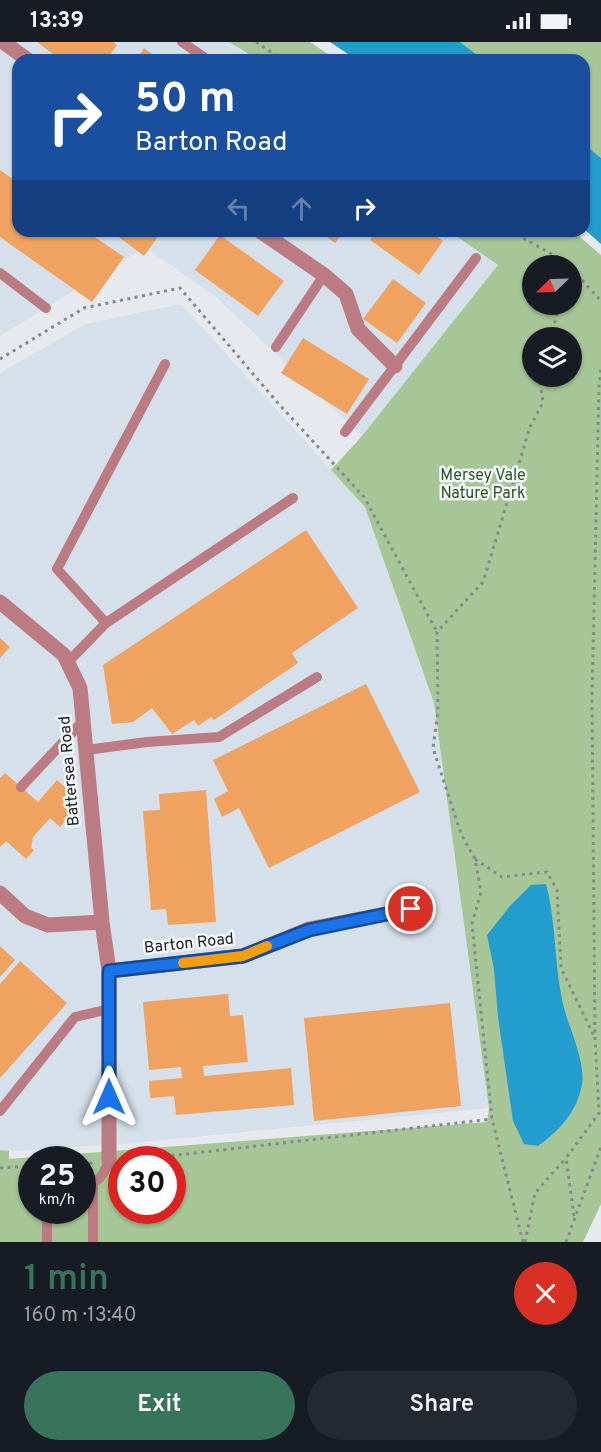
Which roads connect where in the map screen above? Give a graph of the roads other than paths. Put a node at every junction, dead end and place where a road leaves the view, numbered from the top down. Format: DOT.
graph roads {
  1 [pos="3,42"];
  2 [pos="182,42"];
  3 [pos="20,54"];
  4 [pos="199,54"];
  5 [pos="270,237"];
  6 [pos="476,258"];
  7 [pos="0,273"];
  8 [pos="324,275"];
  9 [pos="46,308"];
  10 [pos="276,347"];
  11 [pos="165,364"];
  12 [pos="395,366"];
  13 [pos="345,432"];
  14 [pos="293,498"];
  15 [pos="0,602"];
  16 [pos="106,623"];
  17 [pos="68,662"];
  18 [pos="317,677"];
  19 [pos="83,720"];
  20 [pos="86,750"];
  21 [pos="21,787"];
  22 [pos="0,893"];
  23 [pos="411,909"];
  24 [pos="102,922"];
  25 [pos="109,971"];
  26 [pos="109,1009"];
  27 [pos="0,1111"];
  28 [pos="109,1146"];
  29 [pos="108,1164"];
  30 [pos="96,1180"];
  31 [pos="47,1224"];
  32 [pos="91,1224"];
  33 [pos="47,1242"];
  34 [pos="93,1242"];
  1 -- 3 [label="street"];
  2 -- 4 [label="lane"];
  5 -- 8 [label="street"];
  6 -- 12 [label="lane"];
  7 -- 9 [label="lane"];
  8 -- 10 [label="lane"];
  8 -- 12 [label="street"];
  11 -- 16 [label="lane"];
  12 -- 13 [label="lane"];
  14 -- 16 [label="lane"];
  15 -- 17 [label="street, Battersea Road"];
  16 -- 17 [label="lane"];
  17 -- 19 [label="street, Battersea Road"];
  18 -- 20 [label="lane"];
  19 -- 20 [label="street, Battersea Road"];
  19 -- 21 [label="lane"];
  20 -- 24 [label="street, Battersea Road"];
  22 -- 24 [label="street"];
  23 -- 25 [label="street, Barton Road"];
  24 -- 25 [label="street, Battersea Road"];
  25 -- 26 [label="street, Battersea Road"];
  26 -- 27 [label="lane"];
  26 -- 28 [label="street, Battersea Road"];
  29 -- 30 [label="lane"];
  31 -- 33 [label="lane"];
  32 -- 34 [label="lane"];
}
